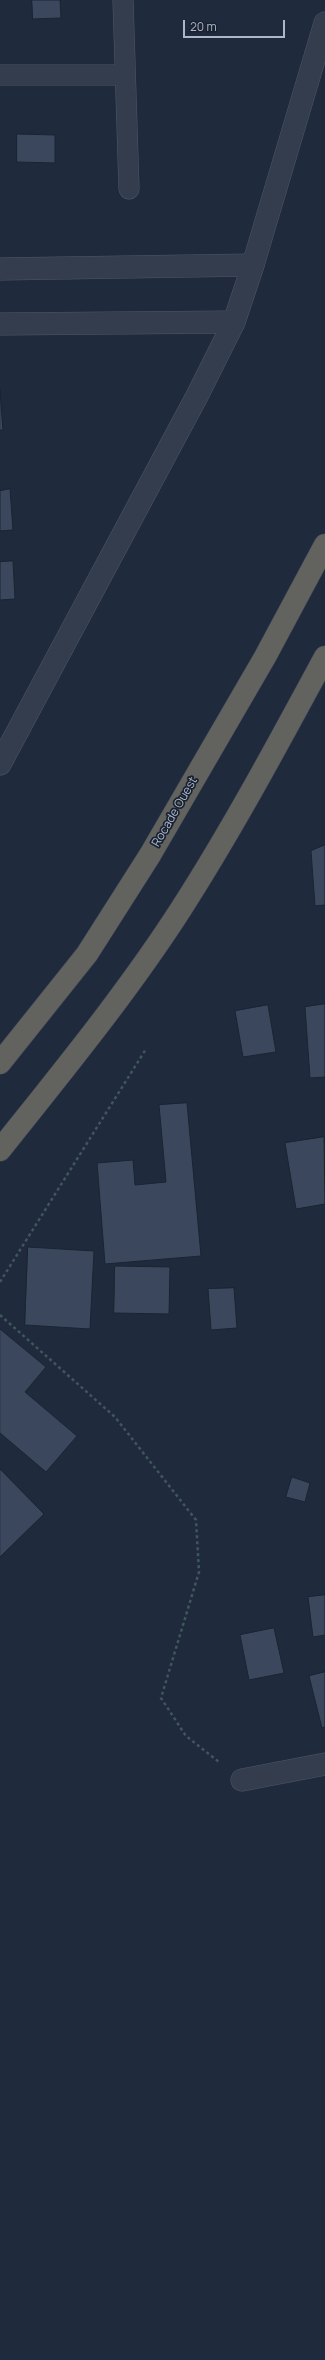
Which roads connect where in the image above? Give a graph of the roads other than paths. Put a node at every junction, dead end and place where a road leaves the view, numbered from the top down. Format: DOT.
graph roads {
  1 [pos="122,0"];
  2 [pos="325,23"];
  3 [pos="125,74"];
  4 [pos="0,75"];
  5 [pos="129,189"];
  6 [pos="253,266"];
  7 [pos="0,269"];
  8 [pos="234,322"];
  9 [pos="0,324"];
  10 [pos="325,545"];
  11 [pos="325,657"];
  12 [pos="0,764"];
  13 [pos="0,1064"];
  14 [pos="0,1150"];
  15 [pos="325,1764"];
  16 [pos="242,1780"];
  1 -- 3 [label="lane"];
  2 -- 6 [label="street"];
  3 -- 4 [label="lane"];
  3 -- 5 [label="lane"];
  6 -- 7 [label="street"];
  6 -- 8 [label="street"];
  8 -- 9 [label="street"];
  8 -- 12 [label="street"];
  10 -- 13 [label="highway, Rocade Ouest"];
  11 -- 14 [label="highway"];
  15 -- 16 [label="street"];
}
